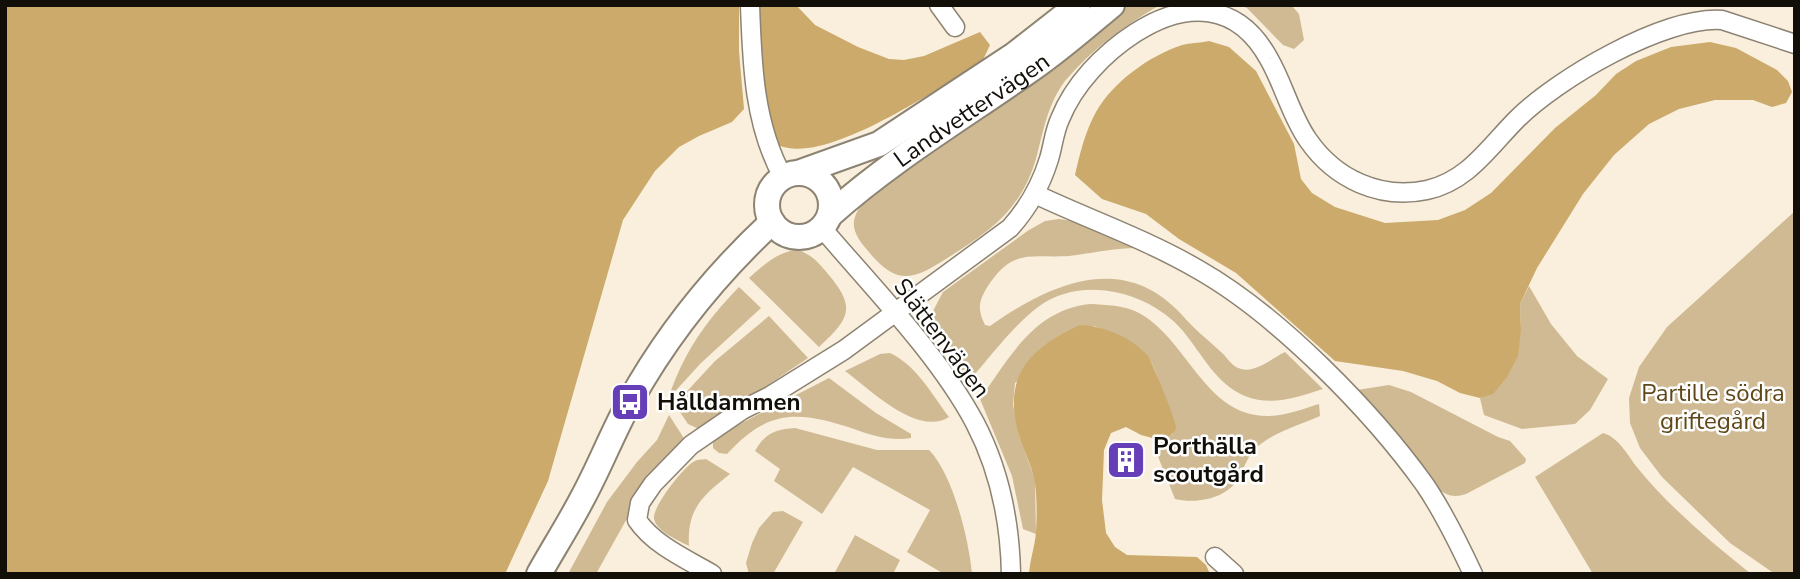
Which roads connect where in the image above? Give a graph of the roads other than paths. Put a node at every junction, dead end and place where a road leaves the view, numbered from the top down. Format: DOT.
graph roads {
  1 [pos="750,5"];
  2 [pos="939,5"];
  3 [pos="1078,5"];
  4 [pos="1112,5"];
  5 [pos="955,27"];
  6 [pos="1795,44"];
  7 [pos="791,175"];
  8 [pos="1035,194"];
  9 [pos="826,221"];
  10 [pos="772,222"];
  11 [pos="895,313"];
  12 [pos="1215,557"];
  13 [pos="539,574"];
  14 [pos="712,574"];
  15 [pos="1012,574"];
  16 [pos="1234,574"];
  17 [pos="1473,574"];
  1 -- 7 [label="street"];
  2 -- 5 [label="street"];
  3 -- 7 [label="street, Landvettervägen"];
  4 -- 9 [label="street, Landvettervägen"];
  6 -- 8 [label="street"];
  7 -- 9 [label="street"];
  7 -- 10 [label="street"];
  8 -- 11 [label="street"];
  8 -- 17 [label="street"];
  9 -- 10 [label="street"];
  9 -- 11 [label="street, Slättenvägen"];
  10 -- 13 [label="street"];
  11 -- 14 [label="street"];
  11 -- 15 [label="street, Slättenvägen"];
  12 -- 16 [label="street"];
}
